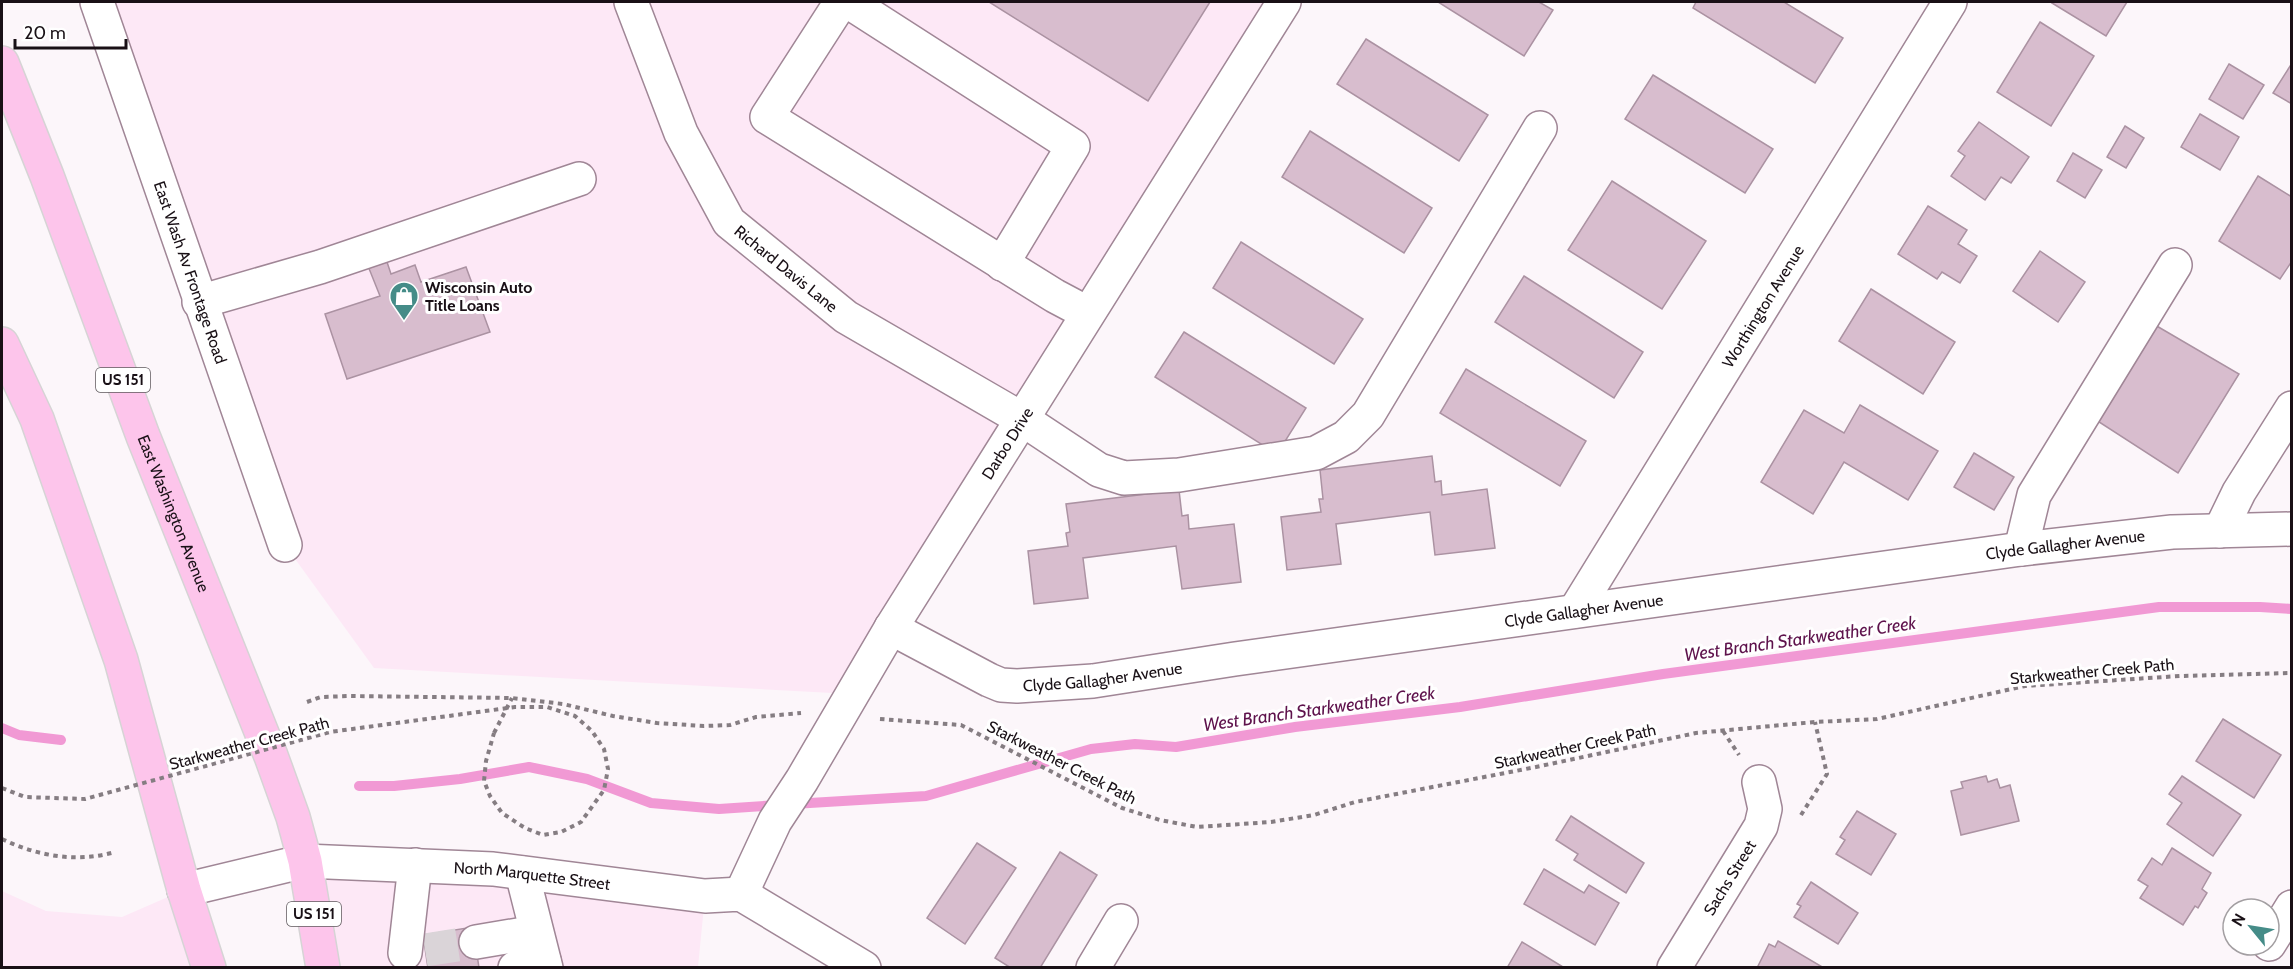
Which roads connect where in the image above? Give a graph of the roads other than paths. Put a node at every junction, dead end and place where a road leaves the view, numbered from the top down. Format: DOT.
graph roads {
  1 [pos="96,2"];
  2 [pos="631,2"];
  3 [pos="841,2"];
  4 [pos="849,2"];
  5 [pos="1284,2"];
  6 [pos="1950,2"];
  7 [pos="2,63"];
  8 [pos="1540,128"];
  9 [pos="579,179"];
  10 [pos="1002,264"];
  11 [pos="2175,265"];
  12 [pos="199,302"];
  13 [pos="1087,313"];
  14 [pos="2,344"];
  15 [pos="2292,408"];
  16 [pos="1022,419"];
  17 [pos="2292,529"];
  18 [pos="2220,531"];
  19 [pos="285,545"];
  20 [pos="2021,549"];
  21 [pos="1575,610"];
  22 [pos="891,628"];
  23 [pos="1759,782"];
  24 [pos="305,861"];
  25 [pos="415,865"];
  26 [pos="522,873"];
  27 [pos="184,890"];
  28 [pos="741,894"];
  29 [pos="2292,907"];
  30 [pos="1121,921"];
  31 [pos="2281,925"];
  32 [pos="476,942"];
  33 [pos="412,957"];
  34 [pos="535,957"];
  35 [pos="209,968"];
  36 [pos="323,968"];
  37 [pos="864,968"];
  38 [pos="1093,968"];
  39 [pos="1674,968"];
  1 -- 12 [label="street, East Wash Av Frontage Road"];
  2 -- 16 [label="street, Richard Davis Lane"];
  3 -- 10 [label="street"];
  4 -- 10 [label="street"];
  5 -- 13 [label="street, Darbo Drive"];
  6 -- 21 [label="street, Worthington Avenue"];
  7 -- 24 [label="main road, East Washington Avenue / US 151"];
  8 -- 16 [label="street, Richard Davis Lane"];
  9 -- 12 [label="street"];
  10 -- 13 [label="street"];
  11 -- 20 [label="street"];
  12 -- 19 [label="street, East Wash Av Frontage Road"];
  13 -- 16 [label="street, Darbo Drive"];
  14 -- 27 [label="main road"];
  15 -- 18 [label="street"];
  16 -- 22 [label="street, Darbo Drive"];
  17 -- 18 [label="street, Clyde Gallagher Avenue"];
  18 -- 20 [label="street, Clyde Gallagher Avenue"];
  20 -- 21 [label="street, Clyde Gallagher Avenue"];
  21 -- 22 [label="street, Clyde Gallagher Avenue"];
  22 -- 28 [label="street, Darbo Drive"];
  23 -- 39 [label="street, Sachs Street"];
  24 -- 25 [label="street, North Marquette Street"];
  24 -- 27 [label="street, North Marquette Street"];
  24 -- 36 [label="main road, East Washington Avenue / US 151"];
  25 -- 26 [label="street, North Marquette Street"];
  25 -- 33 [label="street"];
  26 -- 28 [label="street, North Marquette Street"];
  26 -- 34 [label="street"];
  27 -- 35 [label="main road"];
  28 -- 37 [label="street"];
  29 -- 31 [label="street"];
  30 -- 38 [label="street"];
  32 -- 34 [label="street"];
}
